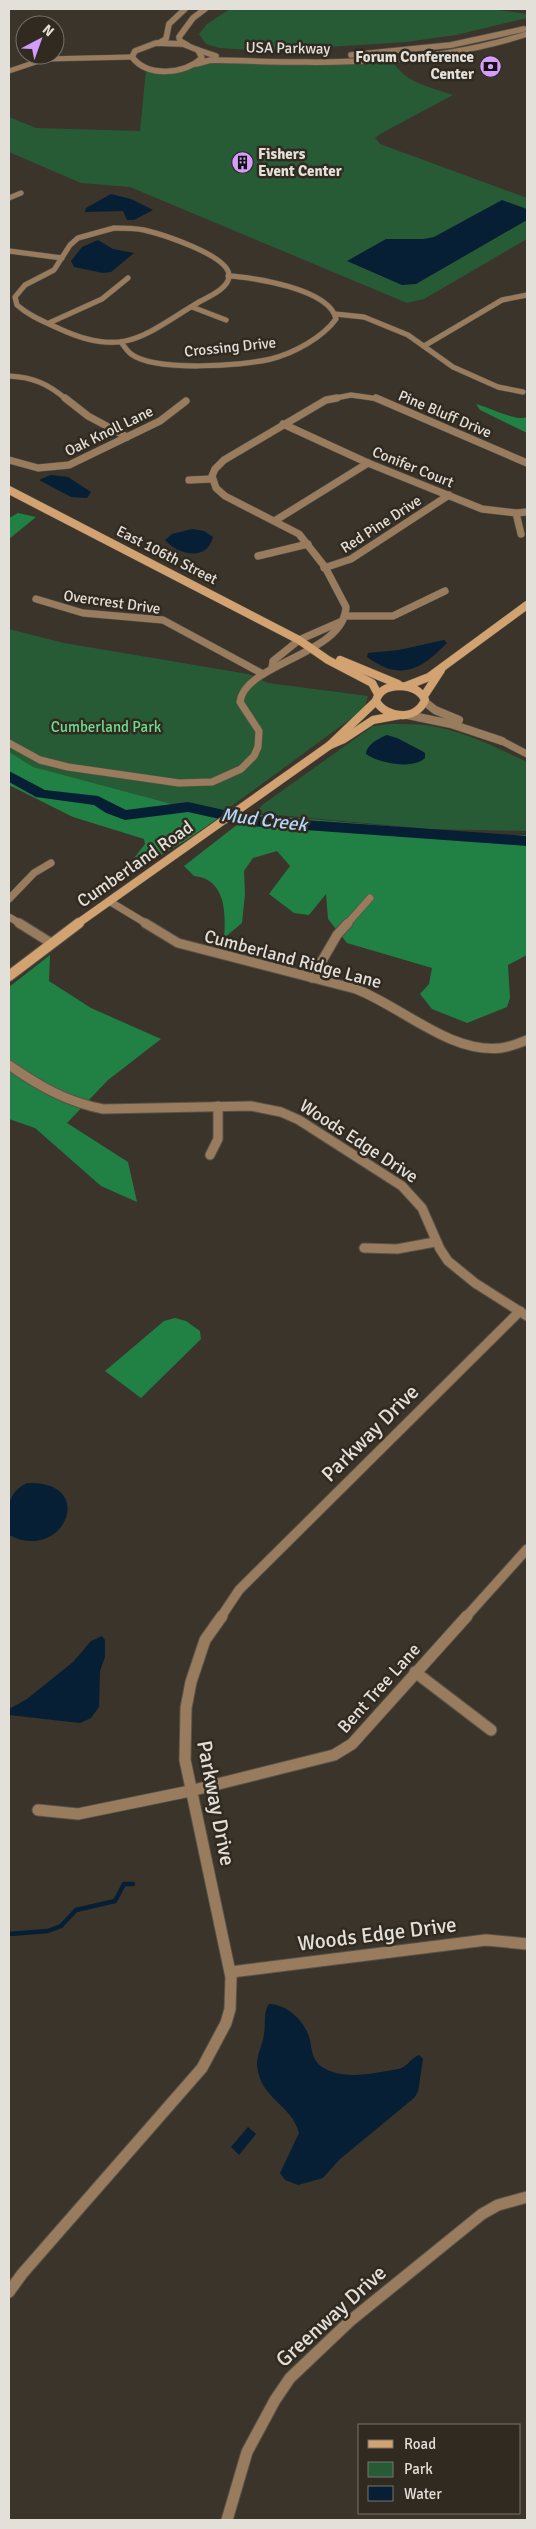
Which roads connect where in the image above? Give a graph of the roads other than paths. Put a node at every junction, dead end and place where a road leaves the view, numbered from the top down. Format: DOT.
graph roads {
  1 [pos="185,9"];
  2 [pos="205,9"];
  3 [pos="527,28"];
  4 [pos="527,34"];
  5 [pos="156,43"];
  6 [pos="188,45"];
  7 [pos="198,50"];
  8 [pos="132,57"];
  9 [pos="196,64"];
  10 [pos="9,71"];
  11 [pos="21,193"];
  12 [pos="9,198"];
  13 [pos="9,252"];
  14 [pos="62,258"];
  15 [pos="228,276"];
  16 [pos="128,278"];
  17 [pos="527,295"];
  18 [pos="192,307"];
  19 [pos="336,314"];
  20 [pos="226,320"];
  21 [pos="49,323"];
  22 [pos="121,342"];
  23 [pos="424,346"];
  24 [pos="9,376"];
  25 [pos="350,386"];
  26 [pos="523,392"];
  27 [pos="351,395"];
  28 [pos="186,401"];
  29 [pos="283,424"];
  30 [pos="127,437"];
  31 [pos="9,460"];
  32 [pos="368,463"];
  33 [pos="527,463"];
  34 [pos="212,479"];
  35 [pos="189,480"];
  36 [pos="9,490"];
  37 [pos="449,494"];
  38 [pos="527,512"];
  39 [pos="516,513"];
  40 [pos="276,520"];
  41 [pos="522,534"];
  42 [pos="308,544"];
  43 [pos="258,556"];
  44 [pos="324,568"];
  45 [pos="445,591"];
  46 [pos="36,599"];
  47 [pos="527,606"];
  48 [pos="343,619"];
  49 [pos="299,640"];
  50 [pos="312,648"];
  51 [pos="272,668"];
  52 [pos="441,669"];
  53 [pos="263,674"];
  54 [pos="404,686"];
  55 [pos="377,697"];
  56 [pos="425,699"];
  57 [pos="404,715"];
  58 [pos="502,741"];
  59 [pos="9,743"];
  60 [pos="330,745"];
  61 [pos="527,754"];
  62 [pos="51,864"];
  63 [pos="9,898"];
  64 [pos="370,898"];
  65 [pos="109,901"];
  66 [pos="9,917"];
  67 [pos="51,943"];
  68 [pos="9,976"];
  69 [pos="312,978"];
  70 [pos="527,1040"];
  71 [pos="9,1065"];
  72 [pos="218,1106"];
  73 [pos="210,1155"];
  74 [pos="436,1242"];
  75 [pos="364,1248"];
  76 [pos="524,1313"];
  77 [pos="527,1549"];
  78 [pos="416,1672"];
  79 [pos="491,1730"];
  80 [pos="190,1791"];
  81 [pos="38,1810"];
  82 [pos="527,1944"];
  83 [pos="231,1972"];
  84 [pos="527,2197"];
  85 [pos="9,2292"];
  86 [pos="227,2520"];
  1 -- 5 [label="street"];
  2 -- 6 [label="street"];
  3 -- 7 [label="street, USA Parkway"];
  4 -- 9 [label="street, USA Parkway"];
  5 -- 6 [label="street, USA Parkway"];
  5 -- 8 [label="street"];
  6 -- 7 [label="street, USA Parkway"];
  7 -- 9 [label="street"];
  8 -- 9 [label="street, USA Parkway"];
  8 -- 10 [label="street"];
  11 -- 12 [label="street"];
  13 -- 14 [label="street"];
  14 -- 15 [label="street"];
  14 -- 21 [label="street"];
  15 -- 18 [label="street"];
  15 -- 19 [label="street"];
  16 -- 21 [label="street"];
  17 -- 23 [label="street"];
  18 -- 20 [label="street"];
  18 -- 22 [label="street"];
  19 -- 22 [label="street, Crossing Drive"];
  19 -- 23 [label="street"];
  21 -- 22 [label="street"];
  23 -- 26 [label="street"];
  24 -- 30 [label="street"];
  25 -- 27 [label="street"];
  27 -- 29 [label="street, Pine Bluff Drive"];
  27 -- 33 [label="street, Pine Bluff Drive"];
  28 -- 30 [label="street, Oak Knoll Lane"];
  29 -- 32 [label="street, Conifer Court"];
  29 -- 34 [label="street, Pine Bluff Drive"];
  30 -- 31 [label="street, Oak Knoll Lane"];
  32 -- 37 [label="street, Conifer Court"];
  32 -- 40 [label="street"];
  34 -- 35 [label="street"];
  34 -- 40 [label="street"];
  36 -- 49 [label="main road, East 106th Street"];
  37 -- 39 [label="street, Conifer Court"];
  37 -- 44 [label="street, Red Pine Drive"];
  38 -- 39 [label="street"];
  39 -- 41 [label="street"];
  40 -- 42 [label="street"];
  42 -- 43 [label="street"];
  42 -- 44 [label="street"];
  44 -- 48 [label="street"];
  45 -- 48 [label="street"];
  46 -- 53 [label="street, Overcrest Drive"];
  47 -- 52 [label="main road"];
  48 -- 49 [label="street"];
  48 -- 50 [label="street"];
  49 -- 50 [label="main road, East 106th Street"];
  49 -- 51 [label="street"];
  50 -- 51 [label="street"];
  50 -- 54 [label="main road, East 106th Street"];
  50 -- 55 [label="main road, East 106th Street"];
  51 -- 53 [label="street"];
  52 -- 54 [label="main road"];
  52 -- 56 [label="main road"];
  53 -- 59 [label="street"];
  54 -- 55 [label="main road"];
  54 -- 56 [label="main road"];
  55 -- 57 [label="main road"];
  55 -- 60 [label="main road, Cumberland Road"];
  56 -- 57 [label="main road"];
  56 -- 58 [label="street"];
  57 -- 58 [label="street"];
  57 -- 60 [label="main road, Cumberland Road"];
  58 -- 61 [label="street"];
  60 -- 65 [label="main road, Cumberland Road"];
  62 -- 63 [label="street"];
  64 -- 69 [label="street"];
  65 -- 67 [label="main road, Cumberland Road"];
  65 -- 69 [label="street, Cumberland Ridge Lane"];
  66 -- 67 [label="street"];
  67 -- 68 [label="main road, Cumberland Road"];
  69 -- 70 [label="street, Cumberland Ridge Lane"];
  71 -- 72 [label="street, Woods Edge Drive"];
  72 -- 73 [label="street"];
  72 -- 74 [label="street, Woods Edge Drive"];
  74 -- 75 [label="street"];
  74 -- 76 [label="street, Woods Edge Drive"];
  76 -- 80 [label="street, Parkway Drive"];
  77 -- 78 [label="street, Bent Tree Lane"];
  78 -- 79 [label="street"];
  78 -- 80 [label="street, Bent Tree Lane"];
  80 -- 81 [label="street, Bent Tree Lane"];
  80 -- 83 [label="street, Parkway Drive"];
  82 -- 83 [label="street, Woods Edge Drive"];
  83 -- 85 [label="street, Parkway Drive"];
  84 -- 86 [label="street, Greenway Drive"];
}
